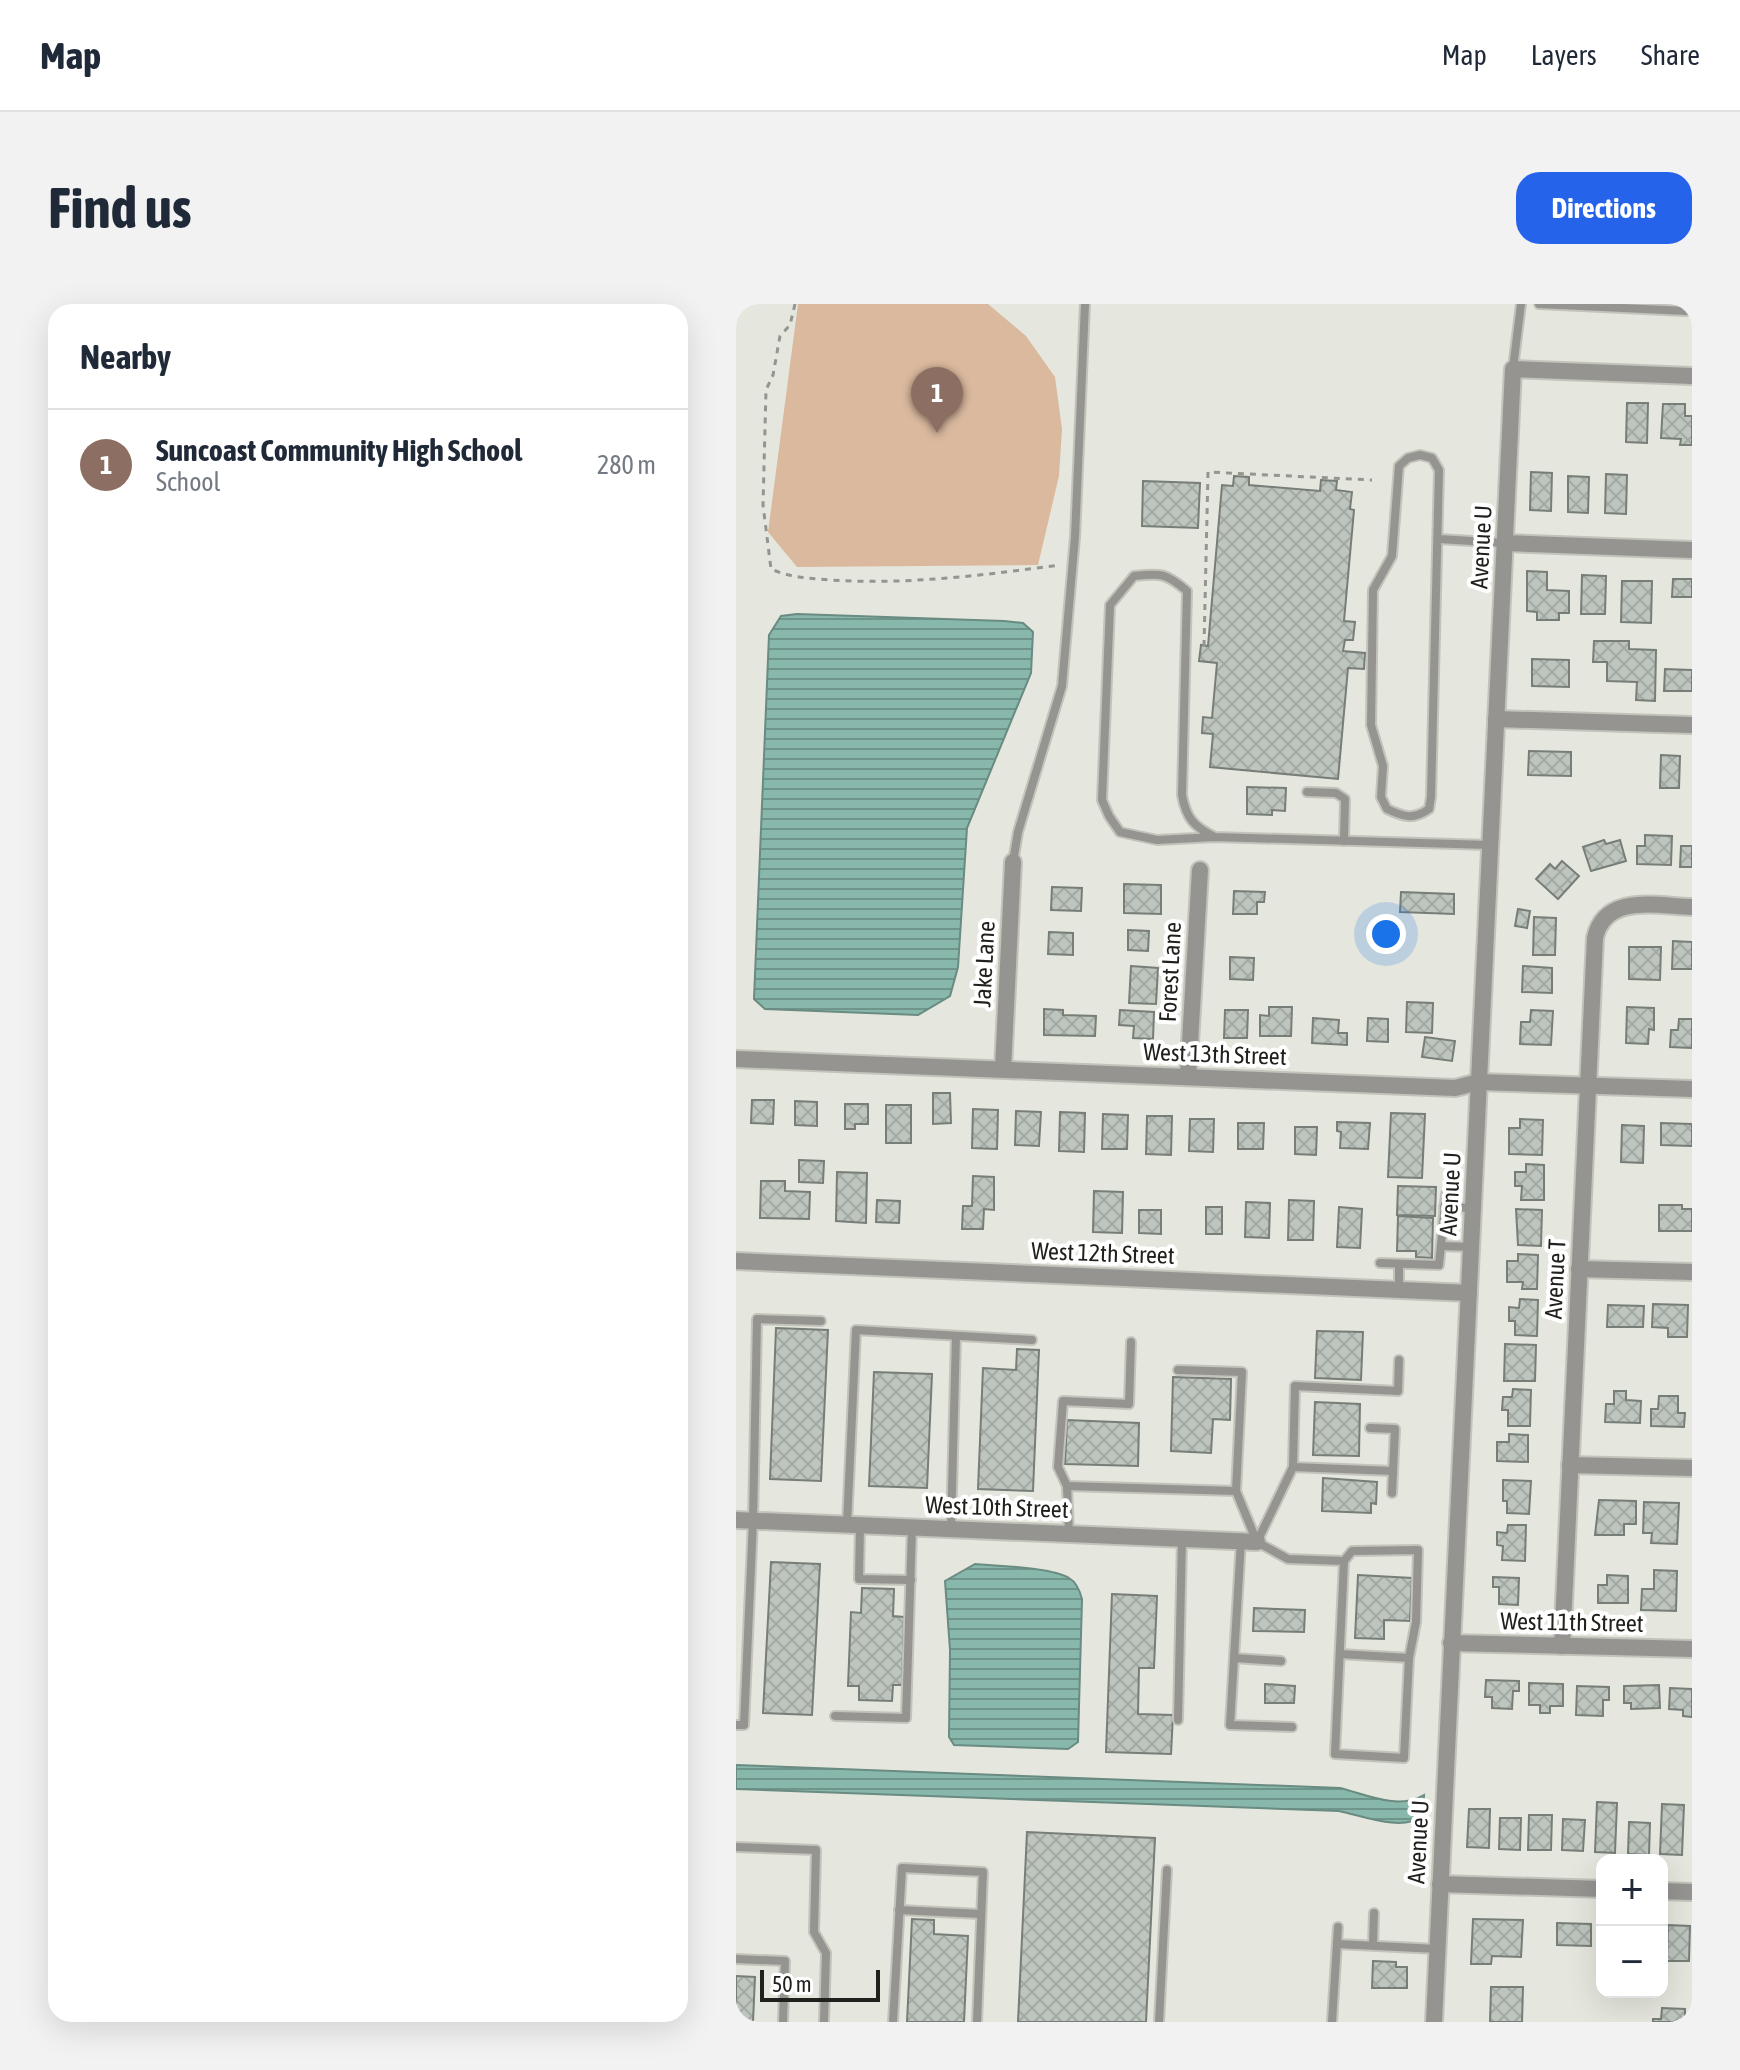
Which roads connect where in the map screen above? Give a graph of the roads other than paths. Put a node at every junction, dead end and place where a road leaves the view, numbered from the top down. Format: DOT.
graph roads {
  1 [pos="1085,304"];
  2 [pos="1521,304"];
  3 [pos="1539,304"];
  4 [pos="1692,307"];
  5 [pos="1513,369"];
  6 [pos="1692,376"];
  7 [pos="1439,539"];
  8 [pos="1505,543"];
  9 [pos="1692,550"];
  10 [pos="1496,719"];
  11 [pos="1692,725"];
  12 [pos="1307,792"];
  13 [pos="1215,837"];
  14 [pos="1344,841"];
  15 [pos="1490,845"];
  16 [pos="1013,862"];
  17 [pos="1200,870"];
  18 [pos="1692,907"];
  19 [pos="736,1059"];
  20 [pos="1003,1069"];
  21 [pos="1188,1077"];
  22 [pos="1479,1082"];
  23 [pos="1588,1086"];
  24 [pos="1692,1089"];
  25 [pos="1446,1194"];
  26 [pos="1444,1207"];
  27 [pos="1473,1208"];
  28 [pos="1441,1246"];
  29 [pos="1471,1247"];
  30 [pos="736,1261"];
  31 [pos="1380,1263"];
  32 [pos="1399,1264"];
  33 [pos="1579,1269"];
  34 [pos="1692,1272"];
  35 [pos="1399,1290"];
  36 [pos="1469,1293"];
  37 [pos="821,1321"];
  38 [pos="956,1336"];
  39 [pos="1032,1340"];
  40 [pos="1131,1342"];
  41 [pos="1399,1360"];
  42 [pos="1178,1370"];
  43 [pos="1370,1428"];
  44 [pos="1570,1465"];
  45 [pos="1293,1467"];
  46 [pos="1692,1468"];
  47 [pos="1393,1471"];
  48 [pos="1067,1486"];
  49 [pos="1236,1491"];
  50 [pos="1392,1493"];
  51 [pos="744,1521"];
  52 [pos="853,1525"];
  53 [pos="912,1528"];
  54 [pos="951,1529"];
  55 [pos="1069,1534"];
  56 [pos="1182,1539"];
  57 [pos="1249,1542"];
  58 [pos="1344,1561"];
  59 [pos="911,1580"];
  60 [pos="1451,1643"];
  61 [pos="1562,1646"];
  62 [pos="1692,1649"];
  63 [pos="1340,1654"];
  64 [pos="1234,1658"];
  65 [pos="1409,1658"];
  66 [pos="1281,1661"];
  67 [pos="835,1716"];
  68 [pos="1178,1720"];
  69 [pos="736,1725"];
  70 [pos="1292,1727"];
  71 [pos="736,1847"];
  72 [pos="1167,1870"];
  73 [pos="1440,1884"];
  74 [pos="1596,1889"];
  75 [pos="1668,1891"];
  76 [pos="1692,1892"];
  77 [pos="899,1910"];
  78 [pos="1374,1913"];
  79 [pos="981,1914"];
  80 [pos="1338,1927"];
  81 [pos="1337,1944"];
  82 [pos="1373,1944"];
  83 [pos="1437,1949"];
  84 [pos="736,1959"];
  85 [pos="783,2022"];
  86 [pos="824,2022"];
  87 [pos="893,2022"];
  88 [pos="977,2022"];
  89 [pos="1159,2022"];
  90 [pos="1332,2022"];
  91 [pos="1434,2022"];
  1 -- 16 [label="lane"];
  2 -- 5 [label="lane"];
  3 -- 4 [label="lane"];
  5 -- 6 [label="street"];
  5 -- 8 [label="street, Avenue U"];
  7 -- 7 [label="lane"];
  7 -- 8 [label="lane"];
  8 -- 9 [label="street"];
  8 -- 10 [label="street, Avenue U"];
  10 -- 11 [label="street"];
  10 -- 15 [label="street, Avenue U"];
  12 -- 14 [label="lane"];
  13 -- 13 [label="lane"];
  13 -- 14 [label="lane"];
  14 -- 15 [label="lane"];
  15 -- 22 [label="street, Avenue U"];
  16 -- 20 [label="street, Jake Lane"];
  17 -- 21 [label="street, Forest Lane"];
  18 -- 23 [label="street, Avenue T"];
  19 -- 20 [label="street, West 13th Street"];
  20 -- 21 [label="street, West 13th Street"];
  21 -- 22 [label="street, West 13th Street"];
  22 -- 23 [label="street, West 13th Street"];
  22 -- 27 [label="street, Avenue U"];
  23 -- 24 [label="street, West 13th Street"];
  23 -- 33 [label="street, Avenue T"];
  25 -- 26 [label="lane"];
  26 -- 27 [label="lane"];
  26 -- 28 [label="lane"];
  27 -- 29 [label="street, Avenue U"];
  28 -- 29 [label="lane"];
  28 -- 32 [label="lane"];
  29 -- 36 [label="street, Avenue U"];
  30 -- 35 [label="street, West 12th Street"];
  31 -- 32 [label="lane"];
  32 -- 35 [label="lane"];
  33 -- 34 [label="street"];
  33 -- 44 [label="street, Avenue T"];
  35 -- 36 [label="street, West 12th Street"];
  36 -- 60 [label="street, Avenue U"];
  37 -- 51 [label="lane"];
  38 -- 39 [label="lane"];
  38 -- 52 [label="lane"];
  38 -- 54 [label="lane"];
  40 -- 48 [label="lane"];
  41 -- 45 [label="lane"];
  42 -- 49 [label="lane"];
  43 -- 47 [label="lane"];
  44 -- 46 [label="street"];
  44 -- 61 [label="street, Avenue T"];
  45 -- 47 [label="lane"];
  45 -- 57 [label="lane"];
  47 -- 50 [label="lane"];
  48 -- 49 [label="lane"];
  48 -- 55 [label="lane"];
  49 -- 57 [label="lane"];
  51 -- 52 [label="street, West 10th Street"];
  51 -- 69 [label="lane"];
  52 -- 53 [label="street, West 10th Street"];
  52 -- 59 [label="lane"];
  53 -- 54 [label="street, West 10th Street"];
  53 -- 59 [label="lane"];
  54 -- 55 [label="street, West 10th Street"];
  55 -- 56 [label="street, West 10th Street"];
  56 -- 57 [label="street, West 10th Street"];
  56 -- 68 [label="lane"];
  57 -- 58 [label="lane"];
  57 -- 64 [label="lane"];
  58 -- 63 [label="lane"];
  58 -- 65 [label="lane"];
  59 -- 67 [label="lane"];
  60 -- 61 [label="street, West 11th Street"];
  60 -- 73 [label="street, Avenue U"];
  61 -- 62 [label="street, West 11th Street"];
  63 -- 65 [label="lane"];
  63 -- 65 [label="lane"];
  64 -- 66 [label="lane"];
  64 -- 70 [label="lane"];
  71 -- 86 [label="lane"];
  72 -- 89 [label="lane"];
  73 -- 74 [label="street"];
  73 -- 83 [label="street, Avenue U"];
  75 -- 76 [label="street"];
  77 -- 79 [label="lane"];
  77 -- 79 [label="lane"];
  77 -- 87 [label="lane"];
  78 -- 82 [label="lane"];
  79 -- 88 [label="lane"];
  80 -- 81 [label="lane"];
  81 -- 82 [label="lane"];
  81 -- 90 [label="lane"];
  82 -- 83 [label="lane"];
  83 -- 91 [label="street, Avenue U"];
  84 -- 85 [label="lane"];
}
